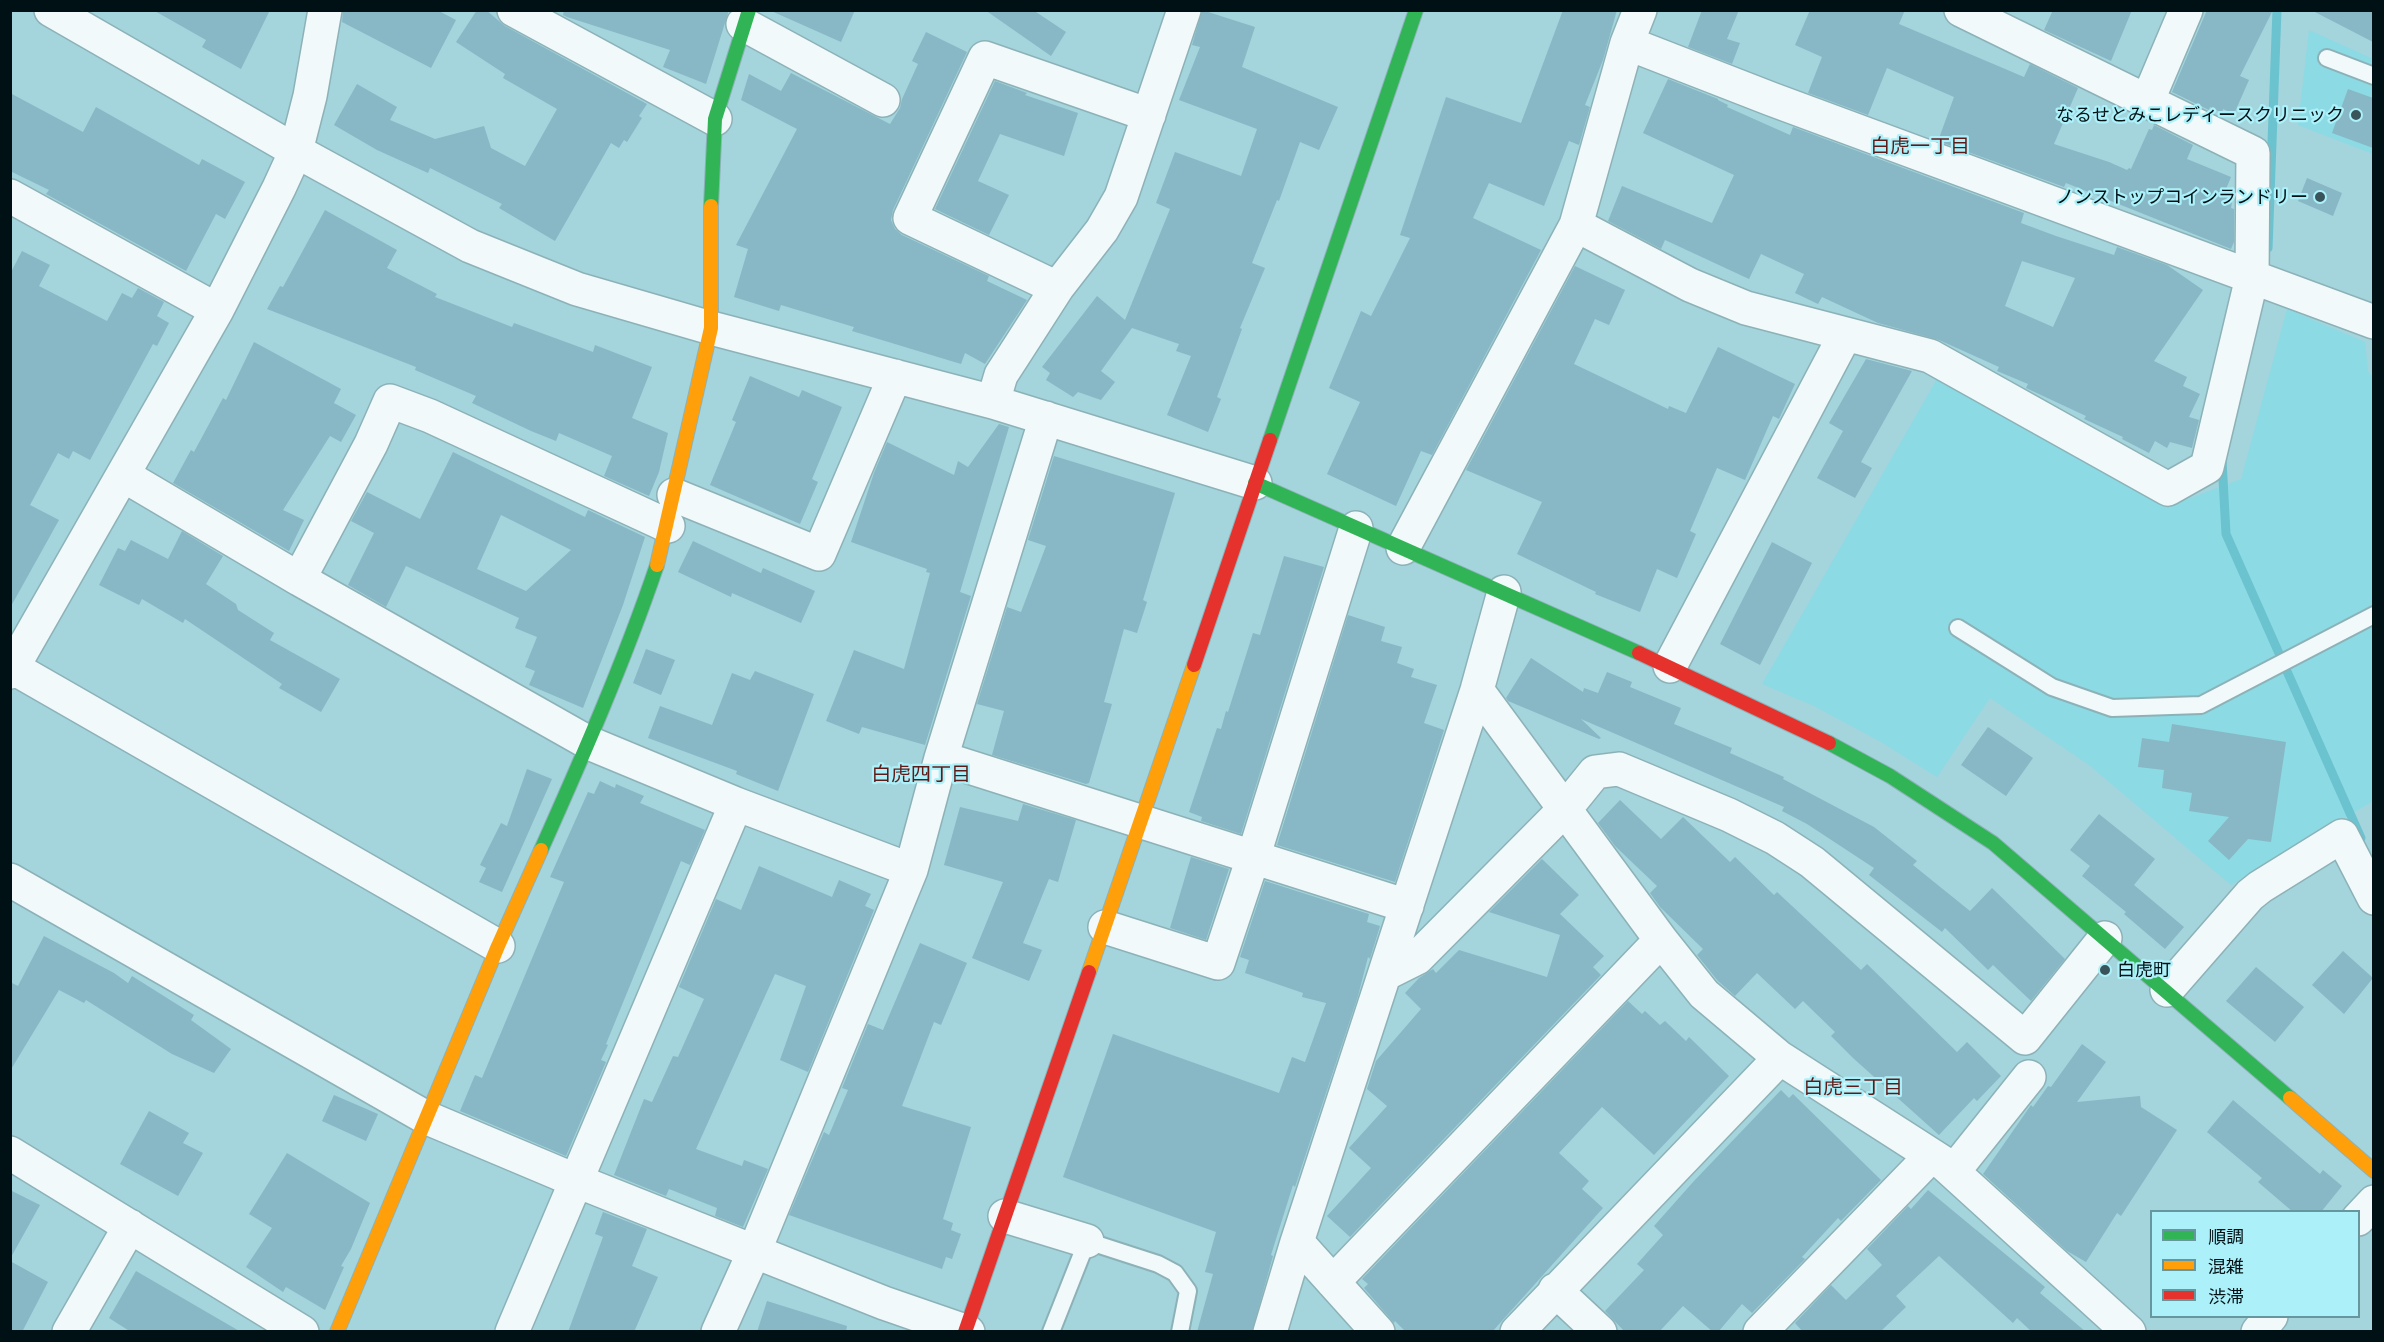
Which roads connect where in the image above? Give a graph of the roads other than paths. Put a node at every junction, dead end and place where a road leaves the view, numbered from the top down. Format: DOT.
graph roads {
  1 [pos="51,10"];
  2 [pos="325,10"];
  3 [pos="513,10"];
  4 [pos="1184,10"];
  5 [pos="1416,10"];
  6 [pos="1640,10"];
  7 [pos="1961,10"];
  8 [pos="2186,10"];
  9 [pos="746,17"];
  10 [pos="1627,43"];
  11 [pos="2327,58"];
  12 [pos="2373,76"];
  13 [pos="883,100"];
  14 [pos="2147,102"];
  15 [pos="1149,115"];
  16 [pos="715,119"];
  17 [pos="296,152"];
  18 [pos="10,196"];
  19 [pos="1576,225"];
  20 [pos="2265,282"];
  21 [pos="1057,288"];
  22 [pos="217,310"];
  23 [pos="2373,322"];
  24 [pos="711,328"];
  25 [pos="1845,335"];
  26 [pos="895,376"];
  27 [pos="993,402"];
  28 [pos="1046,418"];
  29 [pos="123,475"];
  30 [pos="1255,483"];
  31 [pos="674,495"];
  32 [pos="668,526"];
  33 [pos="1356,528"];
  34 [pos="1403,548"];
  35 [pos="300,579"];
  36 [pos="1504,592"];
  37 [pos="2373,615"];
  38 [pos="1958,628"];
  39 [pos="1670,666"];
  40 [pos="11,668"];
  41 [pos="1477,690"];
  42 [pos="589,743"];
  43 [pos="941,758"];
  44 [pos="736,804"];
  45 [pos="1565,809"];
  46 [pos="1141,822"];
  47 [pos="1253,858"];
  48 [pos="911,870"];
  49 [pos="10,880"];
  50 [pos="2373,898"];
  51 [pos="1407,906"];
  52 [pos="1105,927"];
  53 [pos="2105,938"];
  54 [pos="1661,940"];
  55 [pos="498,946"];
  56 [pos="1384,974"];
  57 [pos="2167,990"];
  58 [pos="1780,1058"];
  59 [pos="2029,1077"];
  60 [pos="425,1117"];
  61 [pos="10,1153"];
  62 [pos="1942,1164"];
  63 [pos="2373,1171"];
  64 [pos="577,1181"];
  65 [pos="2373,1202"];
  66 [pos="1005,1216"];
  67 [pos="2360,1216"];
  68 [pos="130,1226"];
  69 [pos="1087,1241"];
  70 [pos="1297,1242"];
  71 [pos="754,1252"];
  72 [pos="1333,1282"];
  73 [pos="1555,1290"];
  74 [pos="2270,1318"];
  75 [pos="966,1331"];
  76 [pos="69,1332"];
  77 [pos="302,1332"];
  78 [pos="337,1332"];
  79 [pos="512,1332"];
  80 [pos="718,1332"];
  81 [pos="1051,1332"];
  82 [pos="1180,1332"];
  83 [pos="1270,1332"];
  84 [pos="1378,1332"];
  85 [pos="1517,1332"];
  86 [pos="1600,1332"];
  87 [pos="1760,1332"];
  88 [pos="2129,1332"];
  89 [pos="2258,1332"];
  1 -- 17 [label="street"];
  2 -- 17 [label="street"];
  3 -- 16 [label="street"];
  4 -- 15 [label="street"];
  5 -- 30 [label="street"];
  6 -- 10 [label="street"];
  7 -- 14 [label="street"];
  8 -- 14 [label="street"];
  9 -- 13 [label="street"];
  9 -- 16 [label="street"];
  10 -- 19 [label="street"];
  10 -- 20 [label="street"];
  11 -- 12 [label="lane"];
  14 -- 20 [label="street"];
  15 -- 21 [label="street"];
  15 -- 21 [label="street"];
  16 -- 24 [label="street"];
  17 -- 22 [label="street"];
  17 -- 24 [label="street"];
  18 -- 22 [label="street"];
  19 -- 25 [label="street"];
  19 -- 34 [label="street"];
  20 -- 23 [label="street"];
  20 -- 25 [label="street"];
  21 -- 27 [label="street"];
  22 -- 29 [label="street"];
  24 -- 26 [label="street"];
  24 -- 31 [label="street"];
  25 -- 39 [label="street"];
  26 -- 27 [label="street"];
  26 -- 31 [label="street"];
  27 -- 28 [label="street"];
  28 -- 30 [label="street"];
  28 -- 43 [label="street"];
  29 -- 35 [label="street"];
  29 -- 40 [label="street"];
  30 -- 33 [label="street"];
  30 -- 46 [label="street"];
  31 -- 32 [label="street"];
  32 -- 35 [label="street"];
  32 -- 42 [label="street"];
  33 -- 34 [label="street"];
  33 -- 47 [label="street"];
  34 -- 36 [label="street"];
  35 -- 42 [label="street"];
  36 -- 39 [label="street"];
  36 -- 41 [label="street"];
  37 -- 38 [label="lane"];
  39 -- 53 [label="street"];
  40 -- 55 [label="street"];
  41 -- 45 [label="street"];
  41 -- 51 [label="street"];
  42 -- 44 [label="street"];
  42 -- 55 [label="street"];
  43 -- 46 [label="street"];
  43 -- 48 [label="street"];
  44 -- 48 [label="street"];
  44 -- 64 [label="street"];
  45 -- 53 [label="street"];
  45 -- 54 [label="street"];
  45 -- 56 [label="street"];
  46 -- 47 [label="street"];
  46 -- 52 [label="street"];
  47 -- 51 [label="street"];
  47 -- 52 [label="street"];
  48 -- 71 [label="street"];
  49 -- 60 [label="street"];
  50 -- 57 [label="street"];
  51 -- 56 [label="street"];
  52 -- 66 [label="street"];
  53 -- 57 [label="street"];
  54 -- 58 [label="street"];
  54 -- 72 [label="street"];
  55 -- 60 [label="street"];
  56 -- 70 [label="street"];
  57 -- 63 [label="street"];
  58 -- 62 [label="street"];
  58 -- 73 [label="street"];
  59 -- 62 [label="street"];
  60 -- 64 [label="street"];
  60 -- 78 [label="street"];
  61 -- 68 [label="street"];
  62 -- 87 [label="street"];
  62 -- 88 [label="street"];
  64 -- 71 [label="street"];
  64 -- 79 [label="street"];
  65 -- 67 [label="street"];
  66 -- 69 [label="street"];
  66 -- 75 [label="street"];
  68 -- 76 [label="street"];
  68 -- 77 [label="street"];
  69 -- 81 [label="lane"];
  69 -- 82 [label="lane"];
  70 -- 72 [label="street"];
  70 -- 83 [label="street"];
  71 -- 75 [label="street"];
  71 -- 80 [label="street"];
  72 -- 84 [label="street"];
  73 -- 85 [label="street"];
  73 -- 86 [label="street"];
  74 -- 89 [label="street"];
}
